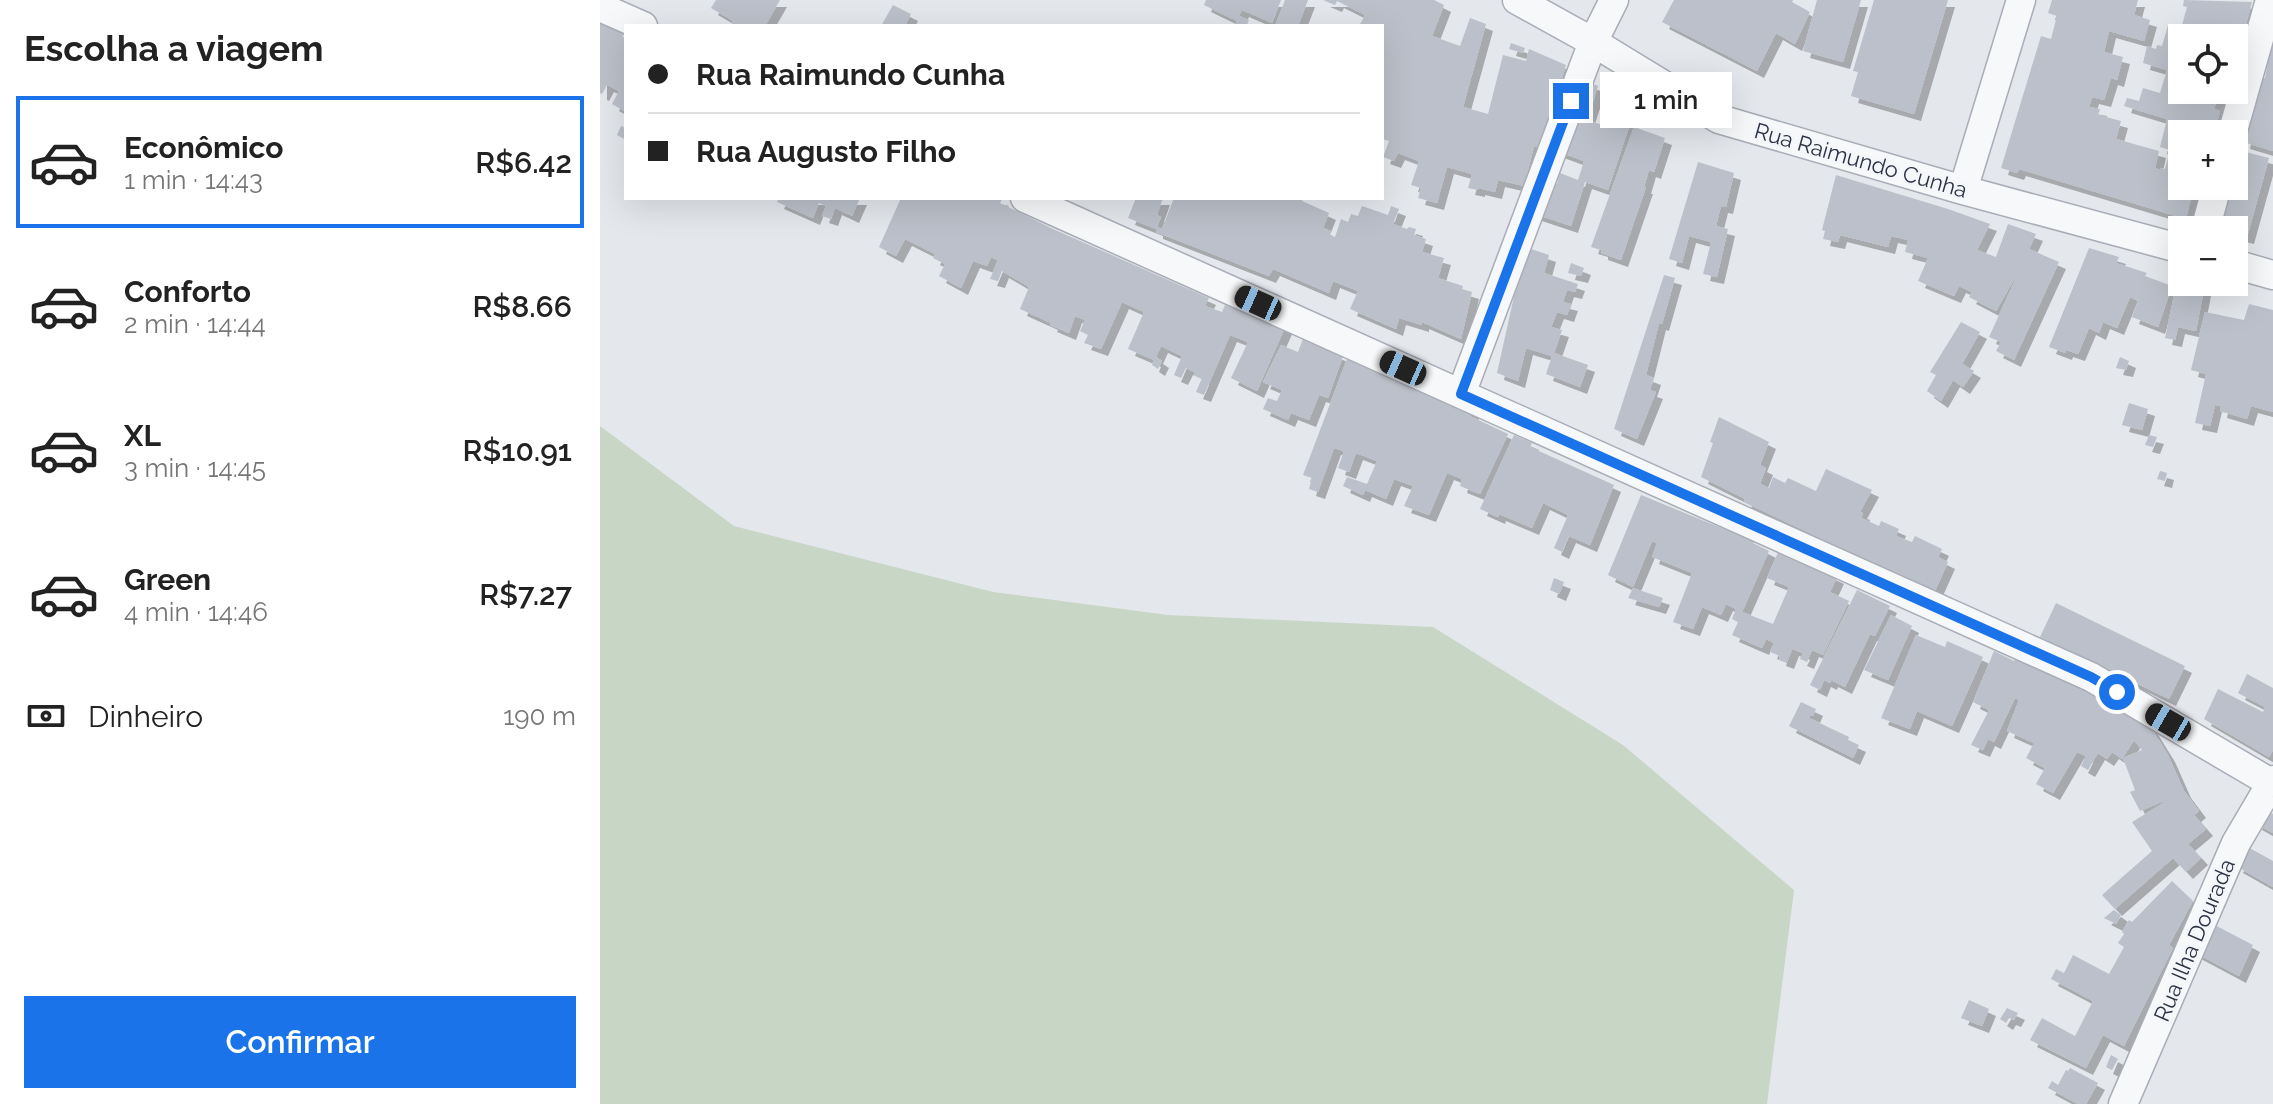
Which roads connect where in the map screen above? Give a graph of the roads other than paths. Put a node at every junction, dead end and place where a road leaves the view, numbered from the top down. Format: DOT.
graph roads {
  1 [pos="1517,0"];
  2 [pos="1614,0"];
  3 [pos="2021,0"];
  4 [pos="2270,0"];
  5 [pos="600,7"];
  6 [pos="638,24"];
  7 [pos="1593,42"];
  8 [pos="2236,120"];
  9 [pos="1963,190"];
  10 [pos="1029,200"];
  11 [pos="2168,245"];
  12 [pos="2248,268"];
  13 [pos="2273,275"];
  14 [pos="1461,394"];
  15 [pos="2272,781"];
  16 [pos="2123,1104"];
  1 -- 7 [label="street, Rua Raimundo Cunha"];
  2 -- 7 [label="street"];
  3 -- 9 [label="street"];
  4 -- 8 [label="street"];
  5 -- 6 [label="street"];
  7 -- 9 [label="street, Rua Raimundo Cunha"];
  7 -- 14 [label="street"];
  9 -- 11 [label="street, Rua Raimundo Cunha"];
  10 -- 14 [label="street"];
  12 -- 13 [label="street"];
  14 -- 15 [label="street"];
  15 -- 16 [label="street, Rua Ilha Dourada"];
}
